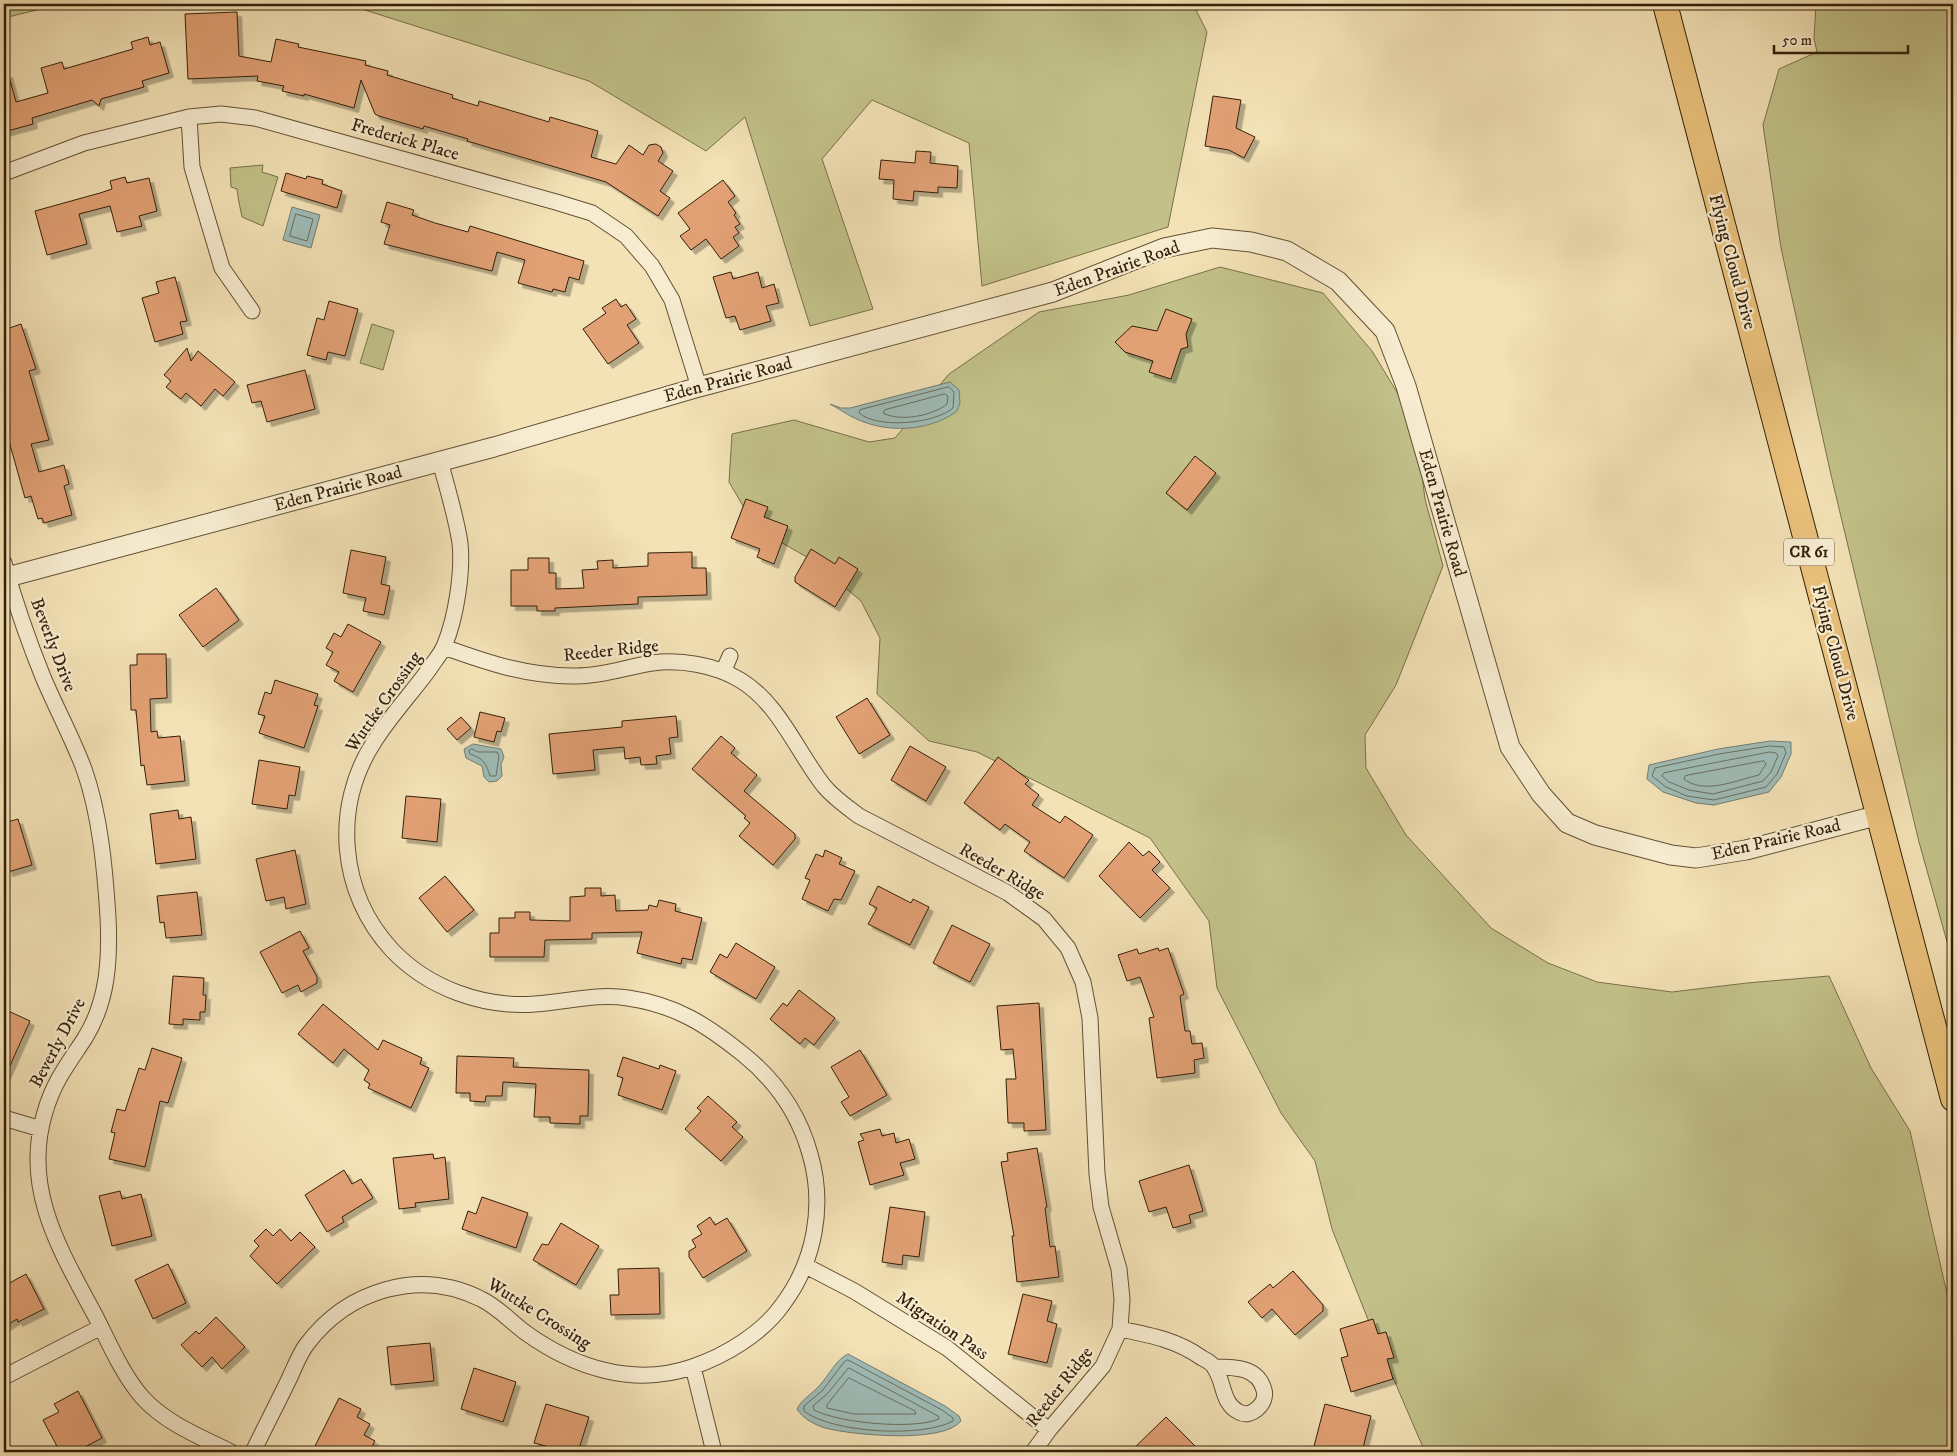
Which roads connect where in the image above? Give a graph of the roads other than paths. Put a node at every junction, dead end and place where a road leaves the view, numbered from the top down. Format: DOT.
graph roads {
  1 [pos="1665,4"];
  2 [pos="189,117"];
  3 [pos="4,173"];
  4 [pos="252,311"];
  5 [pos="699,387"];
  6 [pos="440,461"];
  7 [pos="5,573"];
  8 [pos="444,647"];
  9 [pos="730,656"];
  10 [pos="723,672"];
  11 [pos="1879,815"];
  12 [pos="1953,1099"];
  13 [pos="4,1118"];
  14 [pos="41,1129"];
  15 [pos="806,1266"];
  16 [pos="101,1327"];
  17 [pos="1120,1329"];
  18 [pos="1214,1366"];
  19 [pos="694,1367"];
  20 [pos="4,1377"];
  21 [pos="1049,1430"];
  22 [pos="231,1452"];
  23 [pos="253,1452"];
  24 [pos="714,1452"];
  25 [pos="1033,1452"];
  1 -- 11 [label="main road, Flying Cloud Drive / CR 61"];
  2 -- 3 [label="street, Frederick Place"];
  2 -- 4 [label="street"];
  2 -- 5 [label="street, Frederick Place"];
  5 -- 6 [label="street, Eden Prairie Road"];
  5 -- 11 [label="street, Eden Prairie Road"];
  6 -- 7 [label="street, Eden Prairie Road"];
  6 -- 8 [label="street, Wuttke Crossing"];
  7 -- 14 [label="street, Beverly Drive"];
  8 -- 10 [label="street, Reeder Ridge"];
  8 -- 15 [label="street, Wuttke Crossing"];
  9 -- 10 [label="street"];
  10 -- 17 [label="street, Reeder Ridge"];
  11 -- 12 [label="main road, Flying Cloud Drive / CR 61"];
  13 -- 14 [label="street"];
  14 -- 16 [label="street, Beverly Drive"];
  15 -- 19 [label="street, Wuttke Crossing"];
  15 -- 21 [label="street, Migration Pass"];
  16 -- 20 [label="street"];
  16 -- 22 [label="street, Beverly Drive"];
  17 -- 18 [label="street"];
  17 -- 21 [label="street, Reeder Ridge"];
  19 -- 23 [label="street, Wuttke Crossing"];
  19 -- 24 [label="street"];
  21 -- 25 [label="street, Reeder Ridge"];
}
